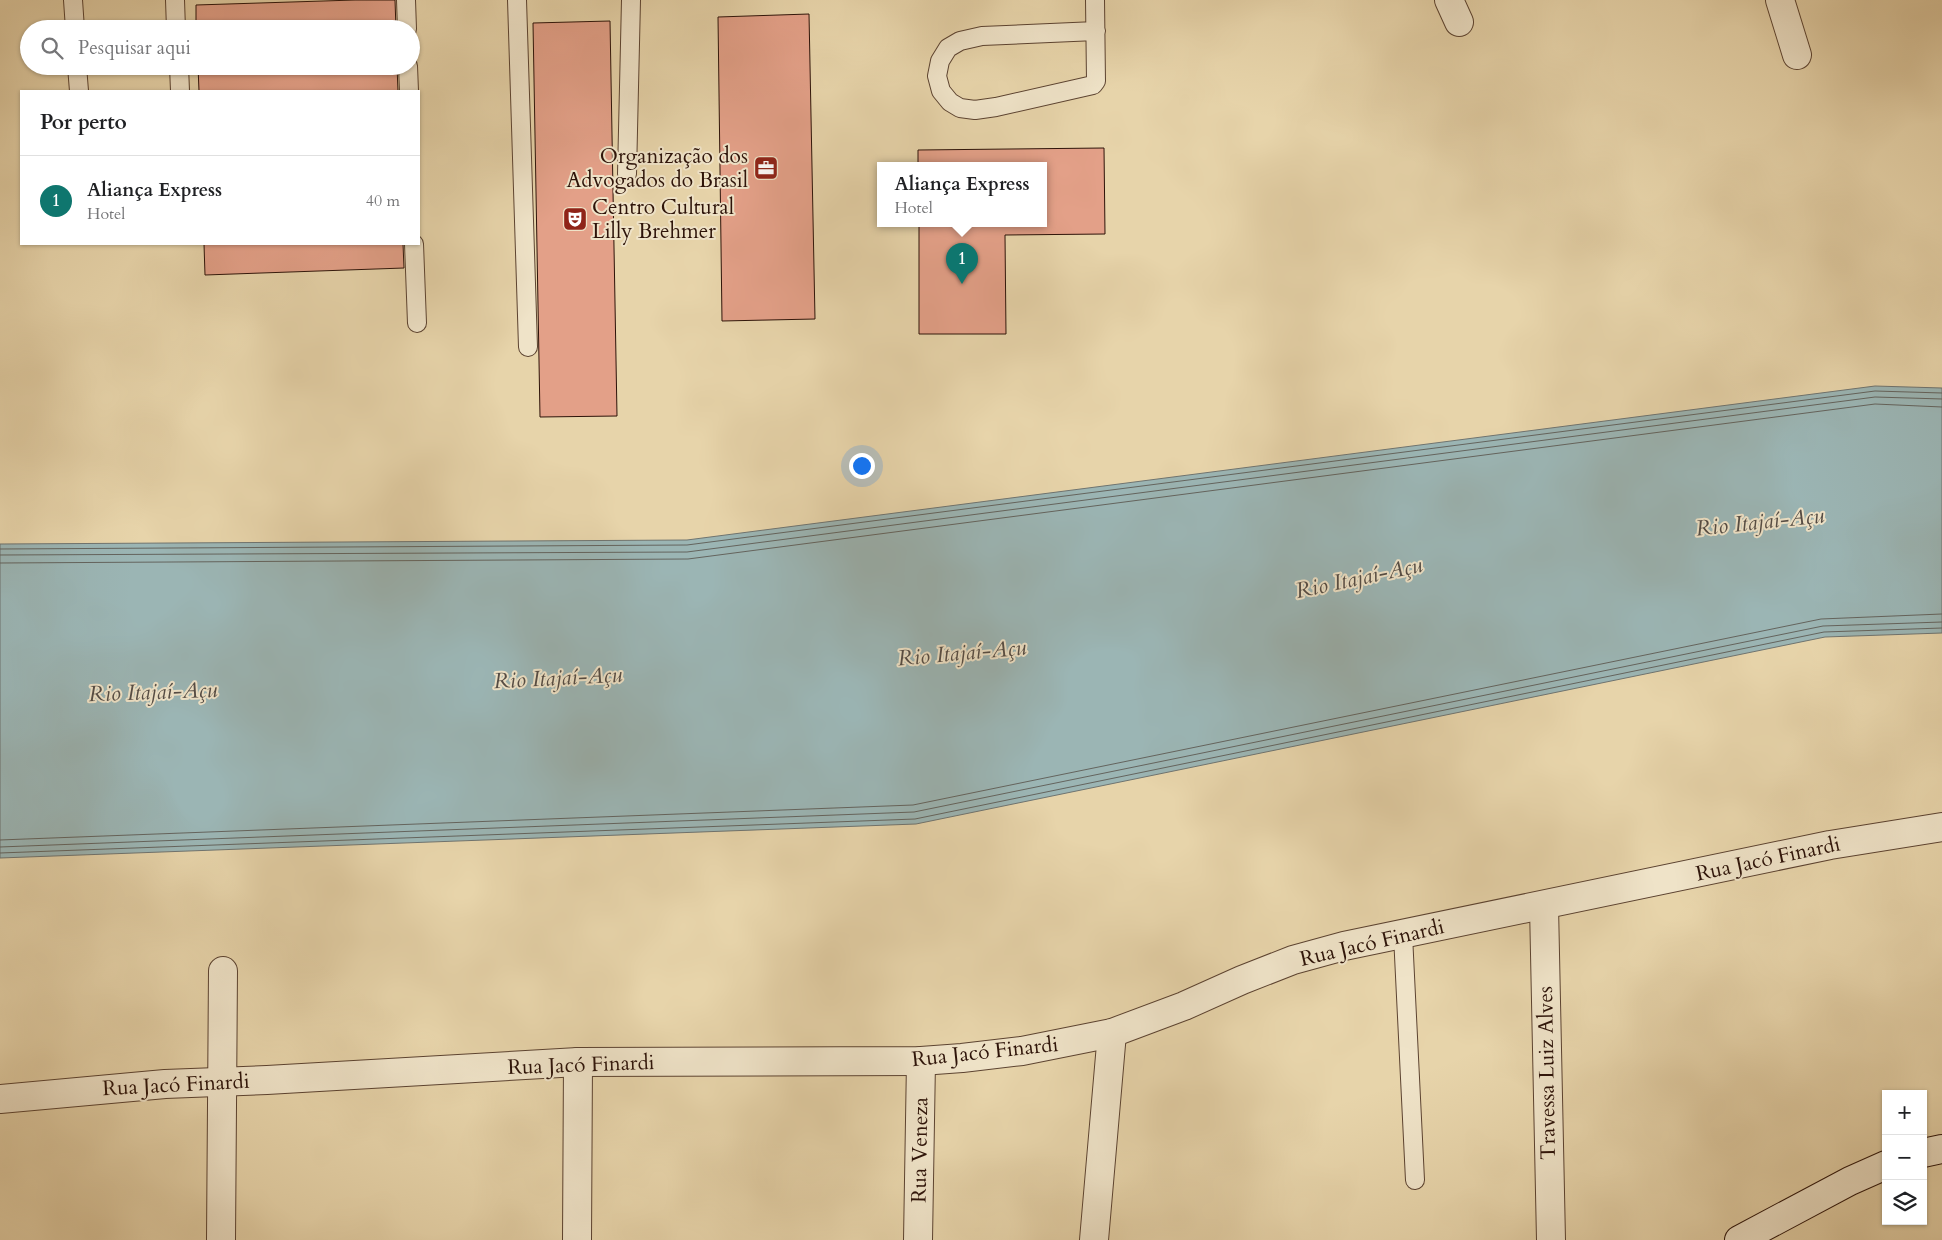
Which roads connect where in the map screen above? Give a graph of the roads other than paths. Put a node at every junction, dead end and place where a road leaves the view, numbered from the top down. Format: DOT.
graph roads {
  1 [pos="72,0"];
  2 [pos="175,0"];
  3 [pos="406,0"];
  4 [pos="517,0"];
  5 [pos="631,0"];
  6 [pos="1095,0"];
  7 [pos="1780,0"];
  8 [pos="74,20"];
  9 [pos="176,20"];
  10 [pos="407,20"];
  11 [pos="1096,32"];
  12 [pos="1797,55"];
  13 [pos="78,75"];
  14 [pos="179,75"];
  15 [pos="408,75"];
  16 [pos="79,90"];
  17 [pos="180,90"];
  18 [pos="409,90"];
  19 [pos="626,174"];
  20 [pos="414,245"];
  21 [pos="417,323"];
  22 [pos="528,347"];
  23 [pos="1942,827"];
  24 [pos="1544,906"];
  25 [pos="1403,935"];
  26 [pos="223,971"];
  27 [pos="1112,1033"];
  28 [pos="921,1061"];
  29 [pos="578,1062"];
  30 [pos="222,1082"];
  31 [pos="0,1099"];
  32 [pos="1942,1149"];
  33 [pos="1927,1153"];
  34 [pos="1882,1167"];
  35 [pos="1415,1180"];
  36 [pos="221,1240"];
  37 [pos="577,1240"];
  38 [pos="918,1240"];
  39 [pos="1094,1240"];
  40 [pos="1551,1240"];
  41 [pos="1739,1240"];
  1 -- 8 [label="lane"];
  2 -- 9 [label="lane"];
  3 -- 10 [label="lane"];
  4 -- 22 [label="lane"];
  5 -- 19 [label="lane"];
  6 -- 11 [label="lane"];
  7 -- 12 [label="street"];
  11 -- 11 [label="lane"];
  13 -- 16 [label="lane"];
  14 -- 17 [label="lane"];
  15 -- 18 [label="lane"];
  20 -- 21 [label="lane"];
  23 -- 24 [label="street, Rua Jacó Finardi"];
  24 -- 25 [label="street, Rua Jacó Finardi"];
  24 -- 40 [label="street, Travessa Luiz Alves"];
  25 -- 27 [label="street, Rua Jacó Finardi"];
  25 -- 35 [label="lane"];
  26 -- 30 [label="street"];
  27 -- 28 [label="street, Rua Jacó Finardi"];
  27 -- 39 [label="street"];
  28 -- 29 [label="street, Rua Jacó Finardi"];
  28 -- 38 [label="street, Rua Veneza"];
  29 -- 30 [label="street, Rua Jacó Finardi"];
  29 -- 37 [label="street"];
  30 -- 31 [label="street, Rua Jacó Finardi"];
  30 -- 36 [label="street"];
  32 -- 33 [label="street"];
  34 -- 41 [label="street"];
}
